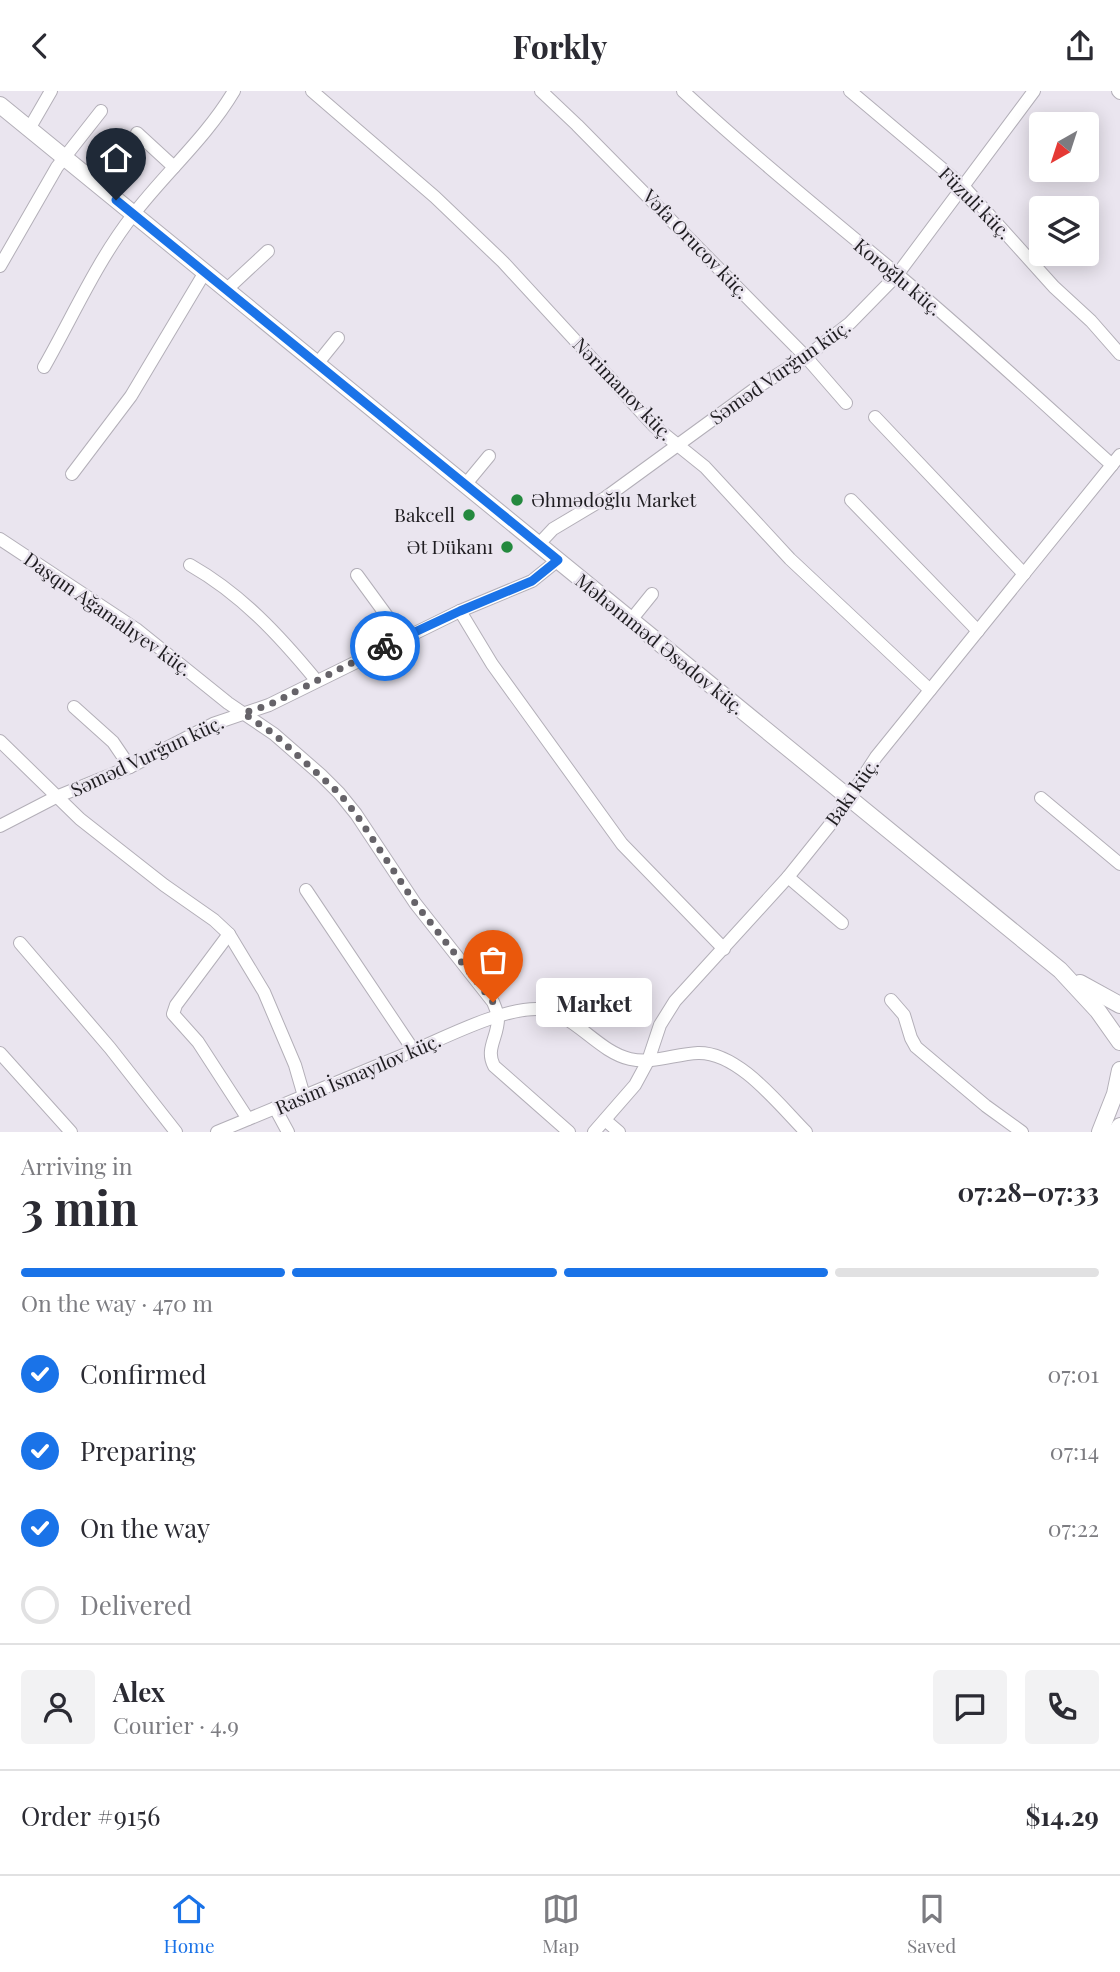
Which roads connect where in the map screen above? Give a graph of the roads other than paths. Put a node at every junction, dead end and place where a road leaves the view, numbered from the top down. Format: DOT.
graph roads {
  1 [pos="51,91"];
  2 [pos="234,91"];
  3 [pos="312,91"];
  4 [pos="541,91"];
  5 [pos="683,91"];
  6 [pos="850,91"];
  7 [pos="1034,91"];
  8 [pos="0,105"];
  9 [pos="101,111"];
  10 [pos="29,129"];
  11 [pos="137,133"];
  12 [pos="64,158"];
  13 [pos="174,167"];
  14 [pos="964,187"];
  15 [pos="133,214"];
  16 [pos="268,251"];
  17 [pos="0,266"];
  18 [pos="205,272"];
  19 [pos="897,275"];
  20 [pos="226,290"];
  21 [pos="338,338"];
  22 [pos="1120,354"];
  23 [pos="806,357"];
  24 [pos="317,364"];
  25 [pos="44,367"];
  26 [pos="846,403"];
  27 [pos="875,417"];
  28 [pos="677,445"];
  29 [pos="489,456"];
  30 [pos="1116,460"];
  31 [pos="72,474"];
  32 [pos="465,485"];
  33 [pos="850,499"];
  34 [pos="0,539"];
  35 [pos="538,545"];
  36 [pos="558,560"];
  37 [pos="190,565"];
  38 [pos="1024,574"];
  39 [pos="357,575"];
  40 [pos="652,594"];
  41 [pos="460,611"];
  42 [pos="631,620"];
  43 [pos="978,631"];
  44 [pos="402,638"];
  45 [pos="316,680"];
  46 [pos="930,689"];
  47 [pos="74,707"];
  48 [pos="243,713"];
  49 [pos="0,741"];
  50 [pos="130,767"];
  51 [pos="57,797"];
  52 [pos="849,797"];
  53 [pos="1041,798"];
  54 [pos="0,826"];
  55 [pos="1120,864"];
  56 [pos="788,877"];
  57 [pos="306,890"];
  58 [pos="842,923"];
  59 [pos="229,934"];
  60 [pos="20,943"];
  61 [pos="723,949"];
  62 [pos="1060,970"];
  63 [pos="891,1000"];
  64 [pos="1120,1005"];
  65 [pos="499,1017"];
  66 [pos="1120,1042"];
  67 [pos="414,1051"];
  68 [pos="0,1053"];
  69 [pos="648,1061"];
  70 [pos="1120,1070"];
  71 [pos="304,1096"];
  72 [pos="275,1108"];
  73 [pos="248,1119"];
  74 [pos="605,1120"];
  75 [pos="1120,1126"];
  76 [pos="71,1132"];
  77 [pos="176,1132"];
  78 [pos="217,1132"];
  79 [pos="288,1132"];
  80 [pos="569,1132"];
  81 [pos="594,1132"];
  82 [pos="619,1132"];
  83 [pos="806,1132"];
  84 [pos="1022,1132"];
  85 [pos="1100,1132"];
  86 [pos="1116,1132"];
  1 -- 10 [label="street"];
  2 -- 13 [label="street"];
  3 -- 28 [label="street, Nərimanov küç."];
  4 -- 23 [label="street, Vəfa Orucov küç."];
  5 -- 19 [label="street, Koroğlu küç."];
  6 -- 14 [label="street, Füzuli küç."];
  7 -- 14 [label="street, Səməd Vurğun küç."];
  8 -- 10 [label="main road, Məhəmməd Əsədov küç."];
  9 -- 12 [label="street"];
  10 -- 12 [label="main road, Məhəmməd Əsədov küç."];
  11 -- 13 [label="street"];
  12 -- 15 [label="main road, Məhəmməd Əsədov küç."];
  12 -- 17 [label="street"];
  13 -- 15 [label="street"];
  14 -- 19 [label="street, Səməd Vurğun küç."];
  14 -- 22 [label="street, Füzuli küç."];
  15 -- 18 [label="main road, Məhəmməd Əsədov küç."];
  15 -- 25 [label="street"];
  16 -- 20 [label="street"];
  18 -- 20 [label="main road, Məhəmməd Əsədov küç."];
  18 -- 31 [label="street"];
  19 -- 23 [label="street, Səməd Vurğun küç."];
  19 -- 30 [label="street, Koroğlu küç."];
  20 -- 24 [label="main road, Məhəmməd Əsədov küç."];
  21 -- 24 [label="street"];
  23 -- 26 [label="street, Vəfa Orucov küç."];
  23 -- 28 [label="street, Səməd Vurğun küç."];
  24 -- 32 [label="main road, Məhəmməd Əsədov küç."];
  27 -- 38 [label="street"];
  28 -- 35 [label="street, Səməd Vurğun küç."];
  28 -- 46 [label="street, Nərimanov küç."];
  29 -- 32 [label="street"];
  30 -- 38 [label="street, Bakı küç."];
  32 -- 35 [label="main road, Məhəmməd Əsədov küç."];
  33 -- 43 [label="street"];
  34 -- 48 [label="street, Daşqın Ağamalıyev küç."];
  35 -- 36 [label="main road, Məhəmməd Əsədov küç."];
  36 -- 41 [label="street, Səməd Vurğun küç."];
  36 -- 42 [label="main road, Məhəmməd Əsədov küç."];
  37 -- 45 [label="street"];
  38 -- 43 [label="street, Bakı küç."];
  39 -- 44 [label="street"];
  40 -- 42 [label="street"];
  41 -- 44 [label="street, Səməd Vurğun küç."];
  41 -- 61 [label="street"];
  42 -- 52 [label="main road, Məhəmməd Əsədov küç."];
  43 -- 46 [label="street, Bakı küç."];
  44 -- 45 [label="street, Səməd Vurğun küç."];
  45 -- 48 [label="street, Səməd Vurğun küç."];
  46 -- 52 [label="street, Bakı küç."];
  47 -- 50 [label="street"];
  48 -- 50 [label="street, Səməd Vurğun küç."];
  48 -- 65 [label="street, Daşqın Ağamalıyev küç."];
  49 -- 51 [label="street"];
  50 -- 51 [label="street, Səməd Vurğun küç."];
  51 -- 54 [label="street, Səməd Vurğun küç."];
  51 -- 59 [label="street"];
  52 -- 56 [label="street, Bakı küç."];
  52 -- 62 [label="main road, Məhəmməd Əsədov küç."];
  53 -- 55 [label="street"];
  56 -- 58 [label="street"];
  56 -- 61 [label="street, Bakı küç."];
  57 -- 67 [label="street"];
  59 -- 71 [label="street"];
  59 -- 73 [label="street"];
  60 -- 77 [label="street"];
  61 -- 69 [label="street, Bakı küç."];
  62 -- 64 [label="main road"];
  62 -- 66 [label="main road"];
  63 -- 84 [label="street"];
  65 -- 67 [label="street, Rasim İsmayılov küç."];
  65 -- 69 [label="street, Rasim İsmayılov küç."];
  65 -- 80 [label="street"];
  67 -- 71 [label="street, Rasim İsmayılov küç."];
  68 -- 76 [label="street"];
  69 -- 74 [label="street, Bakı küç."];
  69 -- 83 [label="street"];
  70 -- 85 [label="main road"];
  71 -- 72 [label="street, Rasim İsmayılov küç."];
  72 -- 73 [label="street, Rasim İsmayılov küç."];
  72 -- 79 [label="street"];
  73 -- 78 [label="street, Rasim İsmayılov küç."];
  74 -- 81 [label="street, Bakı küç."];
  74 -- 82 [label="street"];
  75 -- 86 [label="main road"];
}
